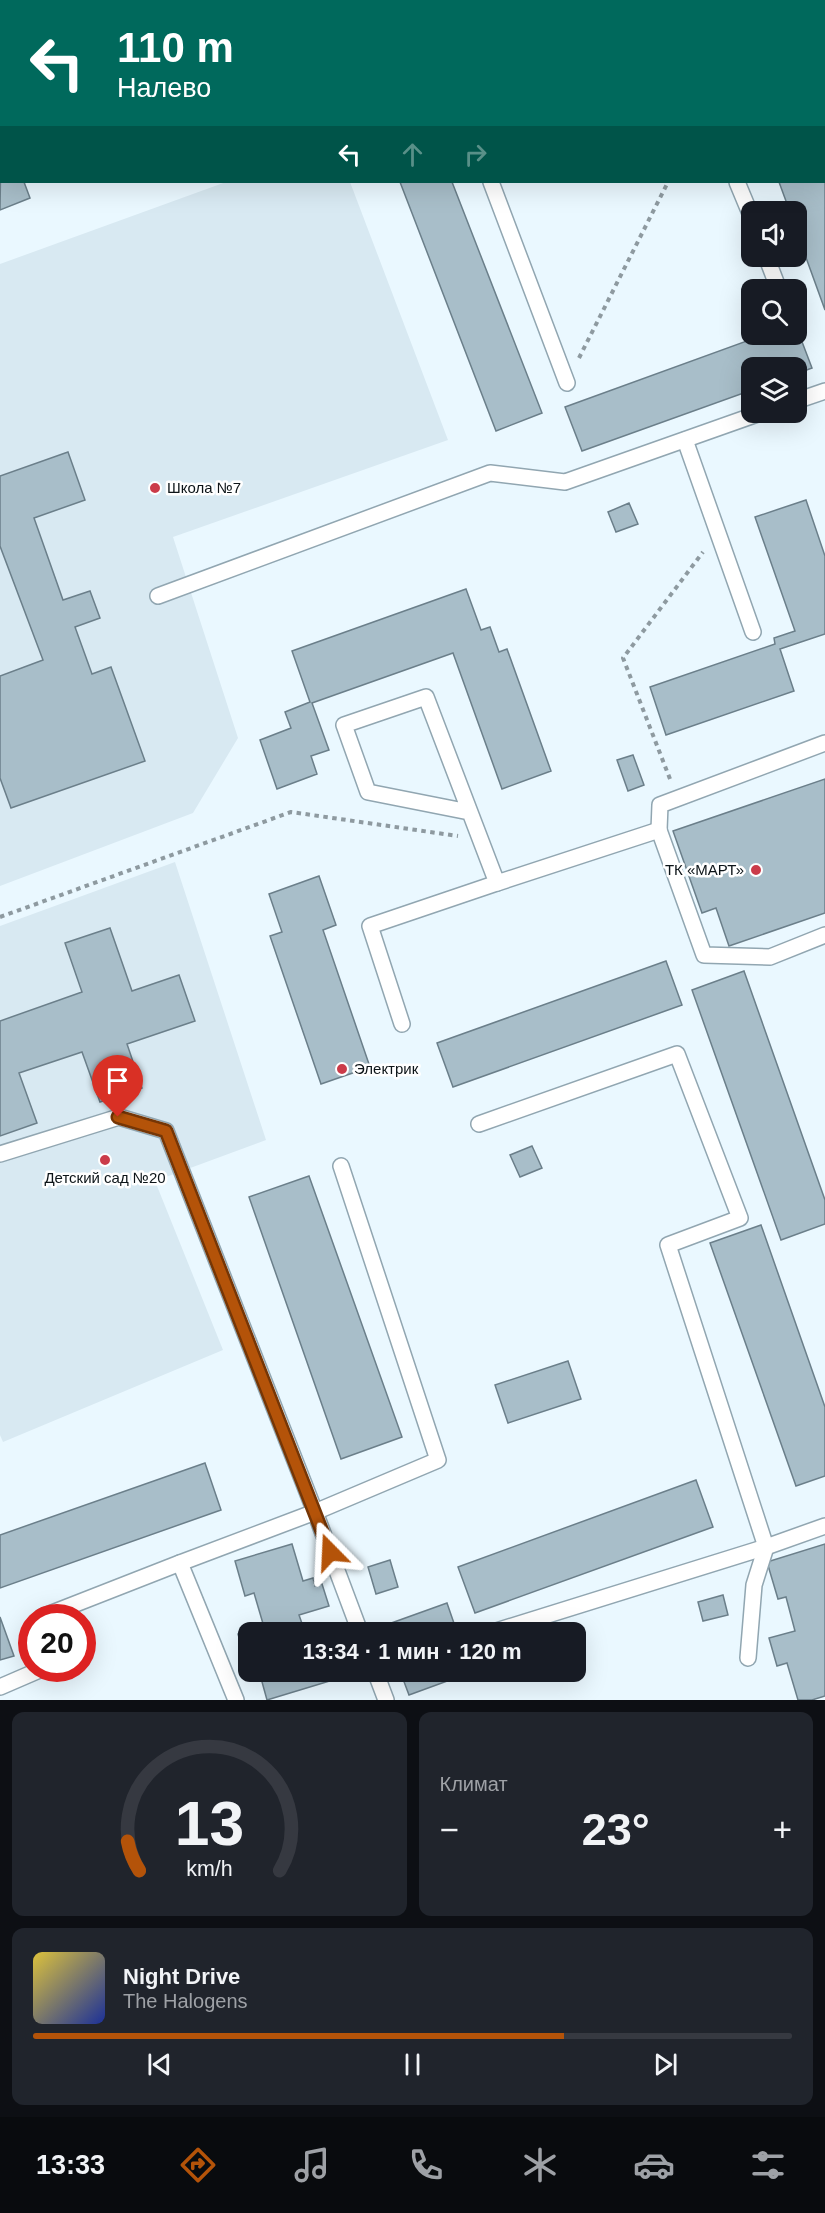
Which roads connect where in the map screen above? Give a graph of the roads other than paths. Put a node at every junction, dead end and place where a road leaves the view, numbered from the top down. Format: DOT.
graph roads {
  1 [pos="491,183"];
  2 [pos="737,183"];
  3 [pos="745,201"];
  4 [pos="567,383"];
  5 [pos="825,391"];
  6 [pos="807,397"];
  7 [pos="741,420"];
  8 [pos="685,440"];
  9 [pos="158,596"];
  10 [pos="753,632"];
  11 [pos="825,743"];
  12 [pos="469,812"];
  13 [pos="659,830"];
  14 [pos="497,884"];
  15 [pos="825,935"];
  16 [pos="402,1024"];
  17 [pos="479,1124"];
  18 [pos="0,1154"];
  19 [pos="341,1166"];
  20 [pos="315,1512"];
  21 [pos="825,1526"];
  22 [pos="766,1547"];
  23 [pos="180,1563"];
  24 [pos="75,1604"];
  25 [pos="356,1622"];
  26 [pos="525,1622"];
  27 [pos="748,1658"];
  28 [pos="18,1679"];
  29 [pos="379,1682"];
  30 [pos="0,1687"];
  31 [pos="236,1700"];
  32 [pos="386,1700"];
  1 -- 4 [label="lane"];
  2 -- 3 [label="lane"];
  5 -- 6 [label="lane"];
  7 -- 8 [label="lane"];
  8 -- 9 [label="lane"];
  8 -- 10 [label="lane"];
  11 -- 13 [label="lane"];
  12 -- 12 [label="lane"];
  12 -- 14 [label="lane"];
  13 -- 14 [label="lane"];
  13 -- 15 [label="lane"];
  14 -- 16 [label="lane"];
  17 -- 22 [label="lane"];
  18 -- 20 [label="lane"];
  19 -- 20 [label="lane"];
  20 -- 23 [label="lane"];
  20 -- 25 [label="lane"];
  21 -- 22 [label="lane"];
  22 -- 26 [label="lane"];
  22 -- 27 [label="lane"];
  23 -- 24 [label="lane"];
  23 -- 31 [label="lane"];
  28 -- 30 [label="lane"];
  29 -- 32 [label="lane"];
}
